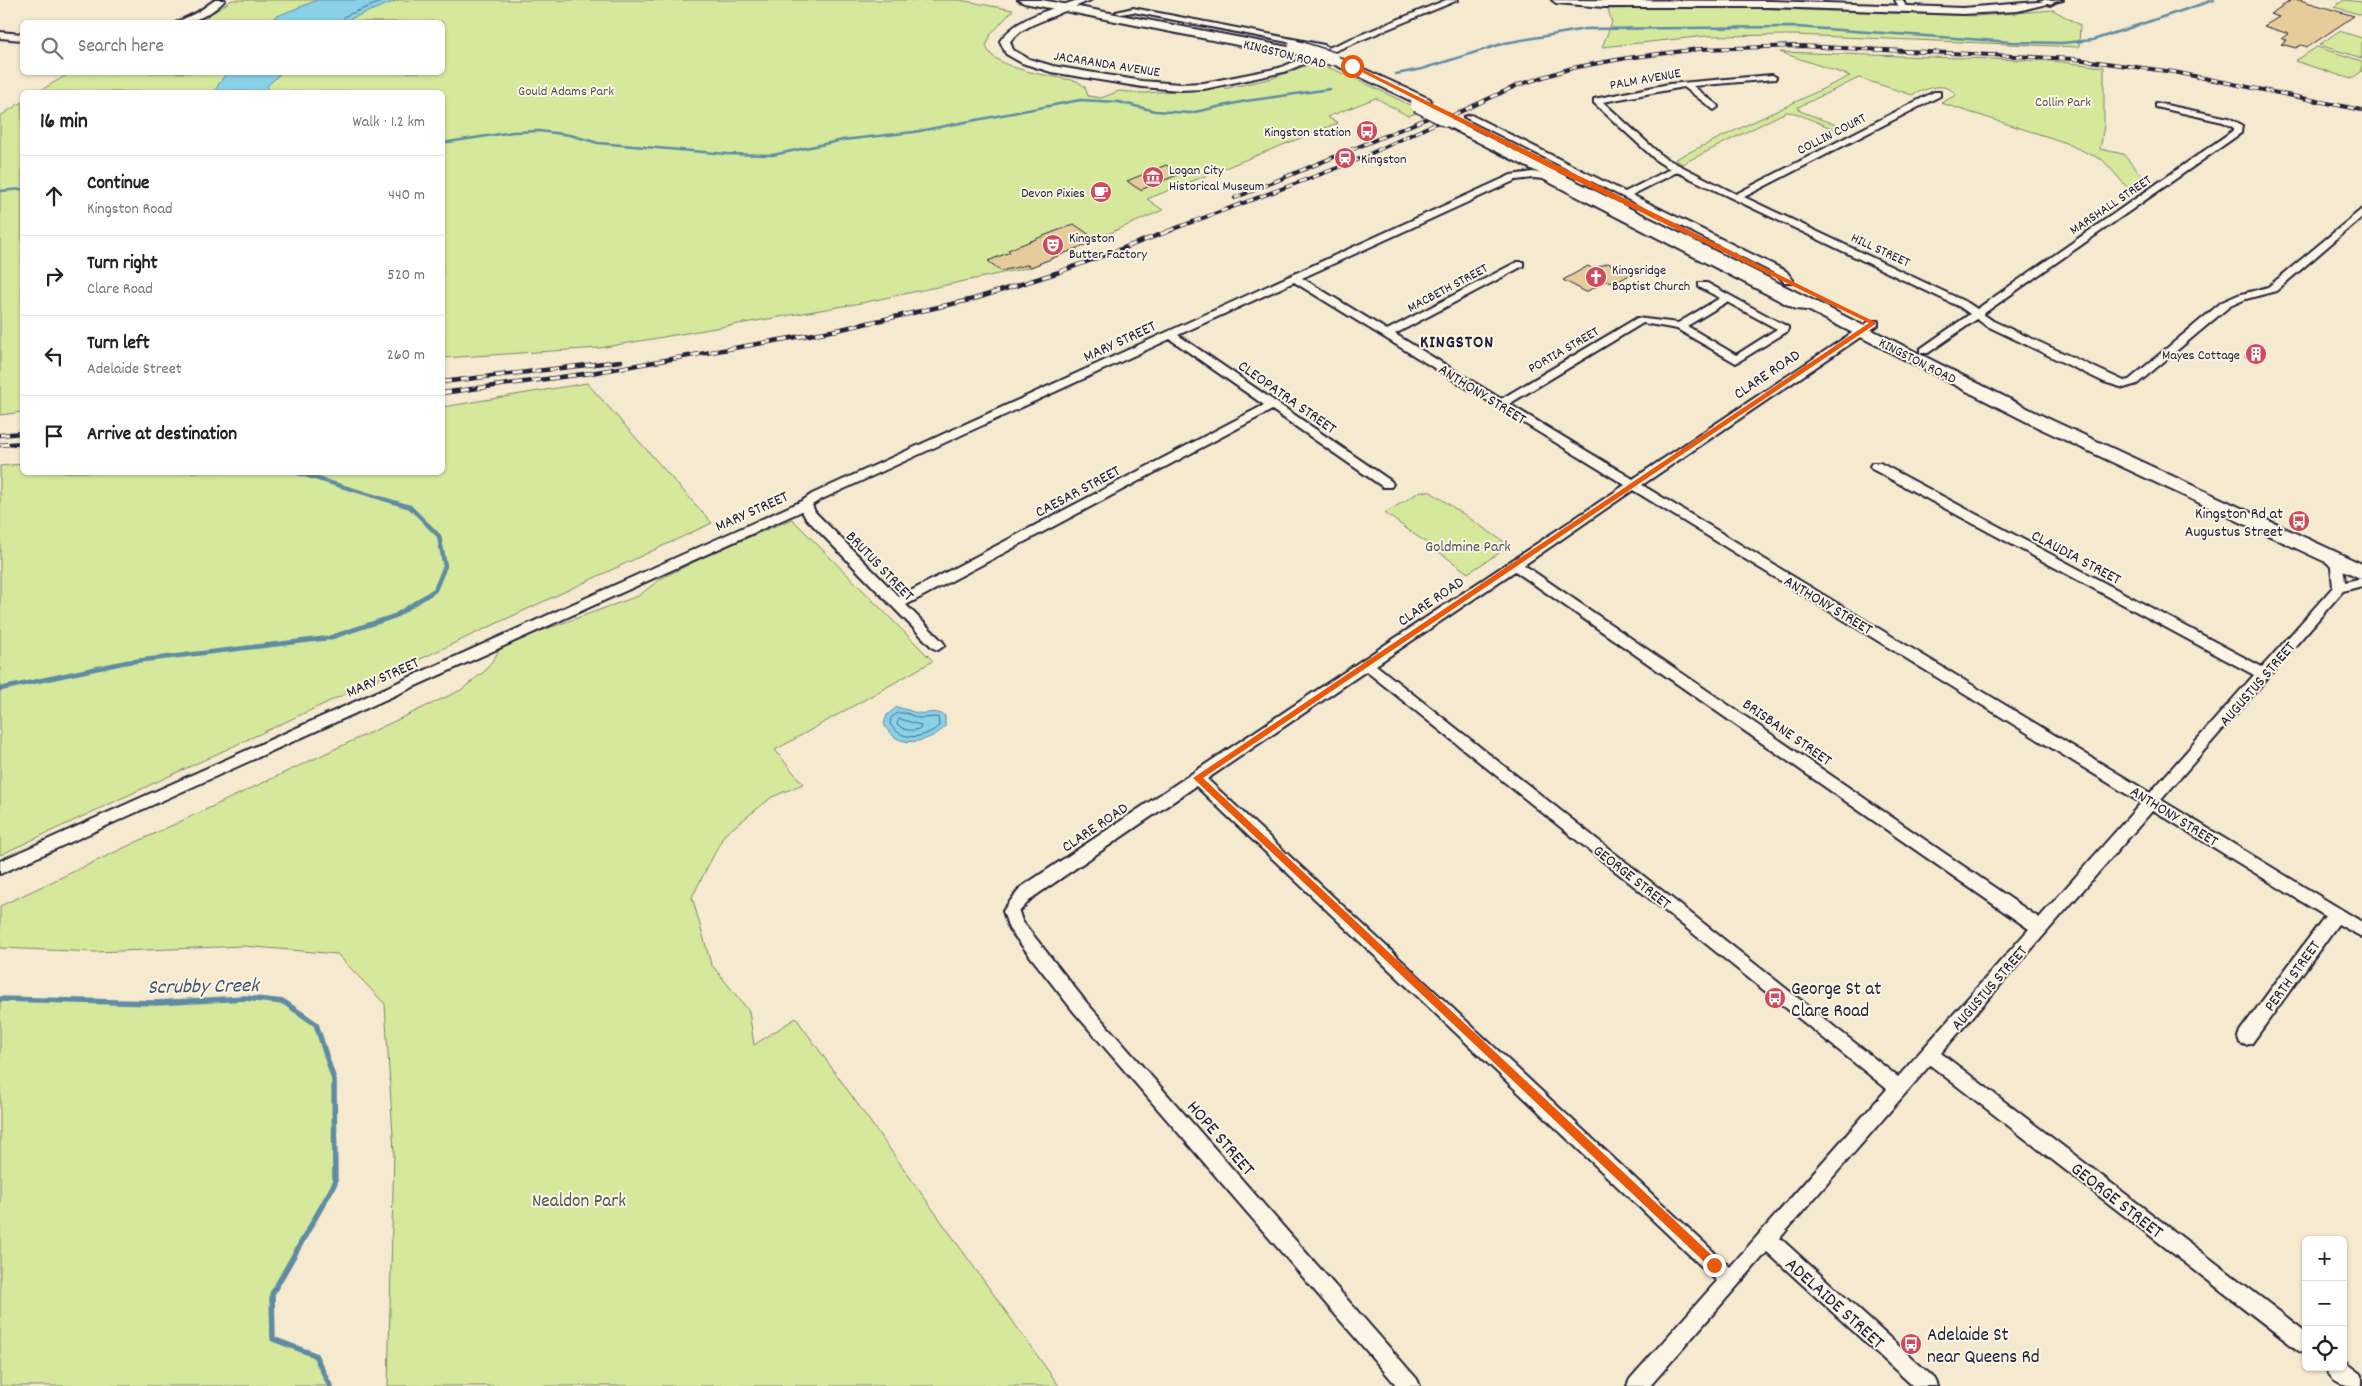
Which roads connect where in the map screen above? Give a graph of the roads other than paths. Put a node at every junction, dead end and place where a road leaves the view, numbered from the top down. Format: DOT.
graph roads {
  1 [pos="221,0"];
  2 [pos="1441,0"];
  3 [pos="1454,0"];
  4 [pos="1556,0"];
  5 [pos="1595,0"];
  6 [pos="1899,0"];
  7 [pos="1029,1"];
  8 [pos="1567,1"];
  9 [pos="1653,1"];
  10 [pos="2048,1"];
  11 [pos="1769,2"];
  12 [pos="1070,3"];
  13 [pos="1629,3"];
  14 [pos="1904,8"];
  15 [pos="1120,12"];
  16 [pos="1034,16"];
  17 [pos="187,20"];
  18 [pos="1019,27"];
  19 [pos="0,35"];
  20 [pos="20,37"];
  21 [pos="1324,47"];
  22 [pos="1292,49"];
  23 [pos="1267,72"];
  24 [pos="1772,77"];
  25 [pos="1686,84"];
  26 [pos="1939,93"];
  27 [pos="2158,105"];
  28 [pos="1714,107"];
  29 [pos="1468,117"];
  30 [pos="1450,118"];
  31 [pos="1677,169"];
  32 [pos="1625,195"];
  33 [pos="1737,197"];
  34 [pos="2362,213"];
  35 [pos="1520,264"];
  36 [pos="1295,278"];
  37 [pos="1788,280"];
  38 [pos="1703,285"];
  39 [pos="1726,299"];
  40 [pos="1816,308"];
  41 [pos="1977,314"];
  42 [pos="1680,326"];
  43 [pos="1867,327"];
  44 [pos="1387,334"];
  45 [pos="1171,335"];
  46 [pos="1924,350"];
  47 [pos="1954,378"];
  48 [pos="1500,404"];
  49 [pos="1272,405"];
  50 [pos="1876,466"];
  51 [pos="1386,484"];
  52 [pos="1632,485"];
  53 [pos="806,504"];
  54 [pos="2326,554"];
  55 [pos="2362,557"];
  56 [pos="1514,564"];
  57 [pos="2362,572"];
  58 [pos="2362,582"];
  59 [pos="2339,588"];
  60 [pos="897,604"];
  61 [pos="938,646"];
  62 [pos="1366,664"];
  63 [pos="2263,674"];
  64 [pos="1197,778"];
  65 [pos="2152,800"];
  66 [pos="0,868"];
  67 [pos="1011,911"];
  68 [pos="2336,914"];
  69 [pos="2040,928"];
  70 [pos="2362,930"];
  71 [pos="2246,1037"];
  72 [pos="1929,1054"];
  73 [pos="1899,1088"];
  74 [pos="1767,1239"];
  75 [pos="1730,1280"];
  76 [pos="2302,1341"];
  77 [pos="2341,1371"];
  78 [pos="1410,1386"];
  79 [pos="1637,1386"];
  80 [pos="1928,1386"];
  81 [pos="2360,1386"];
  1 -- 17 [label="street"];
  2 -- 21 [label="street, JACARANDA AVENUE"];
  3 -- 23 [label="street, JACARANDA AVENUE"];
  4 -- 8 [label="street"];
  5 -- 13 [label="street"];
  6 -- 14 [label="street"];
  7 -- 12 [label="main road, KINGSTON ROAD"];
  7 -- 16 [label="main road"];
  8 -- 13 [label="street"];
  9 -- 11 [label="street"];
  9 -- 13 [label="street"];
  10 -- 14 [label="street"];
  11 -- 14 [label="street"];
  12 -- 15 [label="main road, KINGSTON ROAD"];
  12 -- 16 [label="street, JACARANDA AVENUE"];
  12 -- 18 [label="street"];
  12 -- 22 [label="main road, KINGSTON ROAD"];
  15 -- 21 [label="street, KINGSTON ROAD"];
  15 -- 22 [label="main road, KINGSTON ROAD"];
  16 -- 18 [label="street, JACARANDA AVENUE"];
  18 -- 23 [label="street, JACARANDA AVENUE"];
  19 -- 20 [label="street"];
  21 -- 23 [label="street, JACARANDA AVENUE"];
  22 -- 30 [label="main road, KINGSTON ROAD, bridge"];
  24 -- 25 [label="street, PALM AVENUE"];
  25 -- 28 [label="street"];
  25 -- 31 [label="street, PALM AVENUE"];
  26 -- 33 [label="street, COLLIN COURT"];
  27 -- 41 [label="street, MARSHALL STREET"];
  29 -- 32 [label="street"];
  30 -- 37 [label="main road, KINGSTON ROAD"];
  30 -- 40 [label="main road, KINGSTON ROAD"];
  31 -- 32 [label="street"];
  31 -- 33 [label="street, HILL STREET"];
  32 -- 37 [label="street"];
  33 -- 41 [label="street, HILL STREET"];
  34 -- 41 [label="street, HILL STREET"];
  35 -- 44 [label="street, MACBETH STREET"];
  36 -- 40 [label="street, MARY STREET"];
  36 -- 44 [label="street, ANTHONY STREET"];
  36 -- 45 [label="street, MARY STREET"];
  37 -- 43 [label="main road, KINGSTON ROAD"];
  38 -- 39 [label="street"];
  39 -- 42 [label="street"];
  39 -- 42 [label="street"];
  40 -- 43 [label="main road, KINGSTON ROAD"];
  41 -- 46 [label="street, MARSHALL STREET"];
  42 -- 48 [label="street, PORTIA STREET"];
  43 -- 46 [label="main road, KINGSTON ROAD"];
  43 -- 47 [label="main road, KINGSTON ROAD"];
  43 -- 52 [label="street, CLARE ROAD"];
  44 -- 48 [label="street, ANTHONY STREET"];
  45 -- 49 [label="street, CLEOPATRA STREET"];
  45 -- 53 [label="street, MARY STREET"];
  46 -- 47 [label="main road"];
  46 -- 55 [label="main road, KINGSTON ROAD"];
  47 -- 54 [label="main road, KINGSTON ROAD"];
  48 -- 52 [label="street, ANTHONY STREET"];
  49 -- 51 [label="street, CLEOPATRA STREET"];
  49 -- 60 [label="street, CAESAR STREET"];
  50 -- 63 [label="street, CLAUDIA STREET"];
  52 -- 56 [label="street, CLARE ROAD"];
  52 -- 65 [label="street, ANTHONY STREET"];
  53 -- 60 [label="street, BRUTUS STREET"];
  53 -- 66 [label="street, MARY STREET"];
  54 -- 57 [label="main road, KINGSTON ROAD"];
  54 -- 59 [label="street"];
  56 -- 62 [label="street, CLARE ROAD"];
  56 -- 69 [label="street, BRISBANE STREET"];
  58 -- 59 [label="street"];
  59 -- 63 [label="street, AUGUSTUS STREET"];
  60 -- 61 [label="street, BRUTUS STREET"];
  62 -- 64 [label="street, CLARE ROAD"];
  62 -- 73 [label="street, GEORGE STREET"];
  63 -- 65 [label="street, AUGUSTUS STREET"];
  64 -- 67 [label="street, CLARE ROAD"];
  64 -- 75 [label="street"];
  65 -- 68 [label="street, ANTHONY STREET"];
  65 -- 69 [label="street, AUGUSTUS STREET"];
  67 -- 78 [label="street, HOPE STREET"];
  68 -- 70 [label="street, ANTHONY STREET"];
  68 -- 71 [label="street, PERTH STREET"];
  69 -- 72 [label="street, AUGUSTUS STREET"];
  72 -- 73 [label="street, AUGUSTUS STREET"];
  72 -- 76 [label="street, GEORGE STREET"];
  73 -- 74 [label="street, AUGUSTUS STREET"];
  74 -- 75 [label="street, AUGUSTUS STREET"];
  74 -- 80 [label="street, ADELAIDE STREET"];
  75 -- 79 [label="street, AUGUSTUS STREET"];
  77 -- 81 [label="street"];
}
